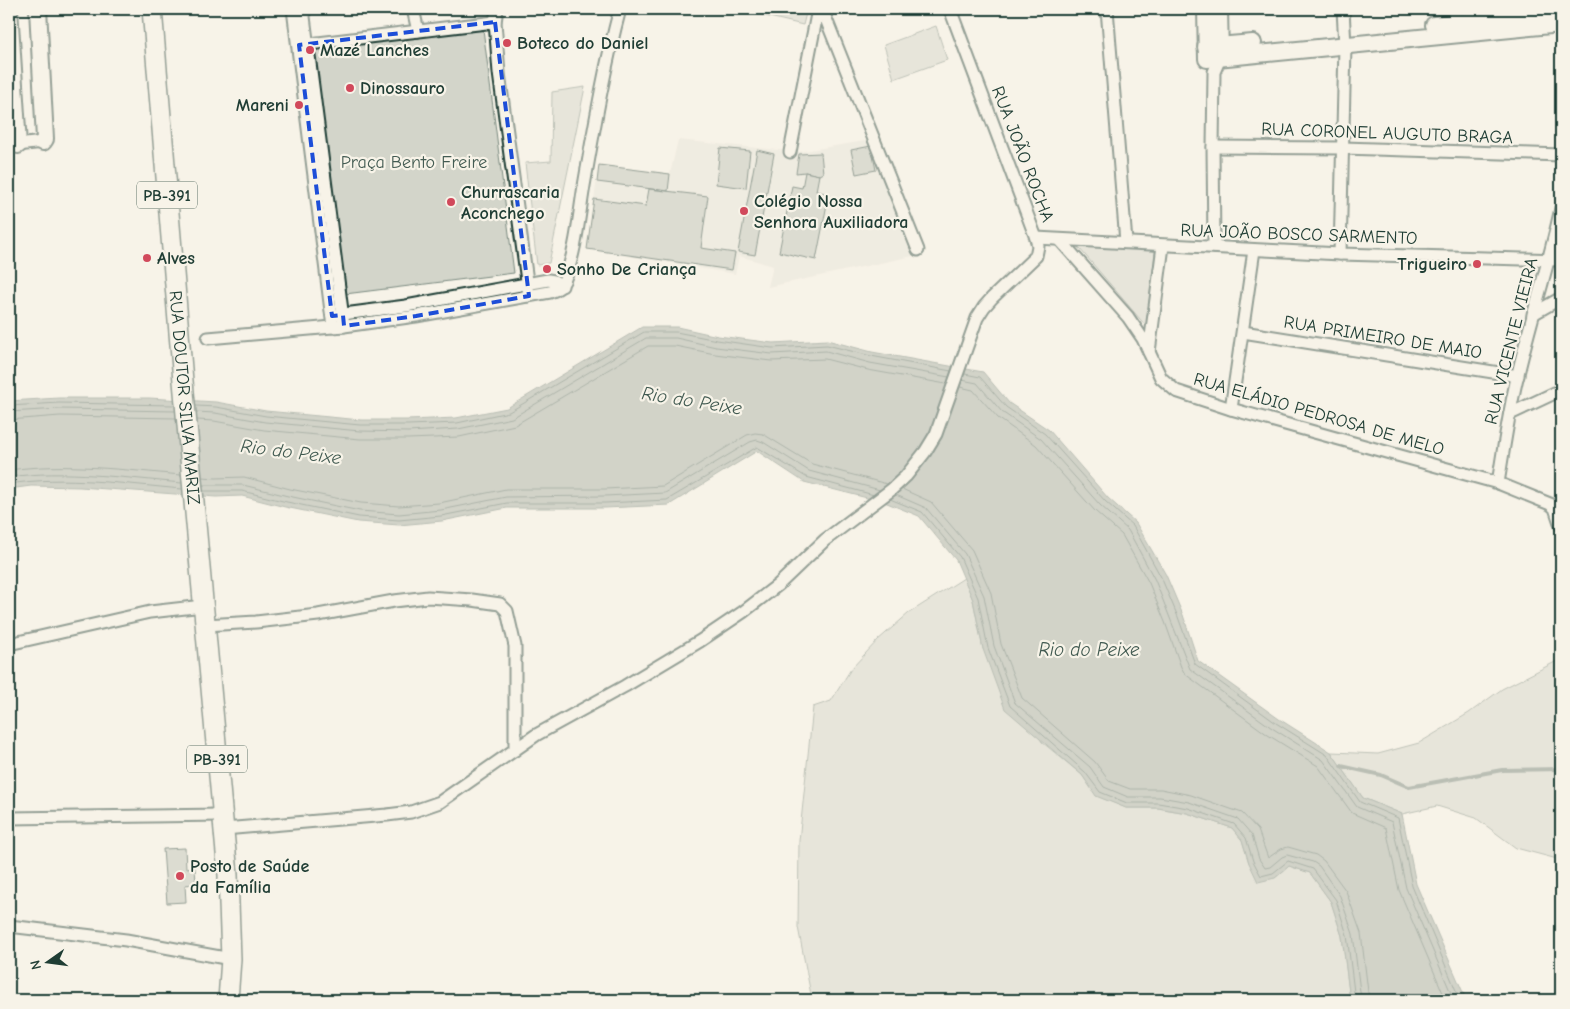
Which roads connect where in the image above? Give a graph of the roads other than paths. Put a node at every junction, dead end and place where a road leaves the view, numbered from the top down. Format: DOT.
graph roads {
  1 [pos="9,9"];
  2 [pos="38,9"];
  3 [pos="152,9"];
  4 [pos="293,9"];
  5 [pos="303,9"];
  6 [pos="413,9"];
  7 [pos="497,9"];
  8 [pos="620,9"];
  9 [pos="820,9"];
  10 [pos="950,9"];
  11 [pos="1107,9"];
  12 [pos="1206,9"];
  13 [pos="1219,9"];
  14 [pos="1343,9"];
  15 [pos="1561,10"];
  16 [pos="495,22"];
  17 [pos="1454,22"];
  18 [pos="1561,24"];
  19 [pos="418,31"];
  20 [pos="1345,41"];
  21 [pos="303,45"];
  22 [pos="1213,56"];
  23 [pos="43,142"];
  24 [pos="13,146"];
  25 [pos="1213,147"];
  26 [pos="1343,148"];
  27 [pos="790,152"];
  28 [pos="1561,156"];
  29 [pos="1561,208"];
  30 [pos="1036,238"];
  31 [pos="1060,240"];
  32 [pos="1126,242"];
  33 [pos="1163,246"];
  34 [pos="1214,247"];
  35 [pos="918,250"];
  36 [pos="1254,250"];
  37 [pos="1340,254"];
  38 [pos="1556,260"];
  39 [pos="528,290"];
  40 [pos="1561,298"];
  41 [pos="1533,314"];
  42 [pos="338,321"];
  43 [pos="1243,332"];
  44 [pos="208,338"];
  45 [pos="1149,352"];
  46 [pos="1518,376"];
  47 [pos="1561,390"];
  48 [pos="1231,409"];
  49 [pos="1510,414"];
  50 [pos="1498,483"];
  51 [pos="1561,526"];
  52 [pos="203,606"];
  53 [pos="205,625"];
  54 [pos="9,644"];
  55 [pos="515,750"];
  56 [pos="9,818"];
  57 [pos="223,822"];
  58 [pos="9,926"];
  59 [pos="231,959"];
  60 [pos="228,1000"];
  1 -- 24 [label="street"];
  2 -- 23 [label="street"];
  3 -- 52 [label="main road, RUA DOUTOR SILVA MARIZ / PB-391"];
  4 -- 21 [label="street"];
  5 -- 21 [label="street"];
  6 -- 19 [label="street"];
  7 -- 16 [label="street"];
  8 -- 39 [label="street"];
  9 -- 27 [label="street"];
  9 -- 35 [label="street"];
  10 -- 30 [label="street, RUA JOÃO ROCHA"];
  11 -- 32 [label="street"];
  12 -- 22 [label="street"];
  13 -- 22 [label="street"];
  14 -- 20 [label="street"];
  15 -- 17 [label="street"];
  16 -- 19 [label="street"];
  16 -- 39 [label="street"];
  17 -- 18 [label="street"];
  17 -- 20 [label="street"];
  19 -- 21 [label="street"];
  20 -- 22 [label="street"];
  20 -- 26 [label="street"];
  21 -- 42 [label="street"];
  22 -- 25 [label="street"];
  23 -- 24 [label="street"];
  25 -- 26 [label="street, RUA CORONEL AUGUTO BRAGA"];
  25 -- 34 [label="street"];
  26 -- 28 [label="street, RUA CORONEL AUGUTO BRAGA"];
  26 -- 37 [label="street"];
  29 -- 38 [label="street, RUA VICENTE VIEIRA"];
  30 -- 31 [label="street, RUA JOÃO BOSCO SARMENTO"];
  30 -- 55 [label="street, RUA JOÃO ROCHA"];
  31 -- 32 [label="street, RUA JOÃO BOSCO SARMENTO"];
  31 -- 45 [label="street, RUA ELÁDIO PEDROSA DE MELO"];
  32 -- 33 [label="street, RUA JOÃO BOSCO SARMENTO"];
  33 -- 34 [label="street, RUA JOÃO BOSCO SARMENTO"];
  33 -- 45 [label="street"];
  34 -- 36 [label="street, RUA JOÃO BOSCO SARMENTO"];
  36 -- 37 [label="street, RUA JOÃO BOSCO SARMENTO"];
  36 -- 43 [label="street"];
  37 -- 38 [label="street, RUA JOÃO BOSCO SARMENTO"];
  38 -- 41 [label="street, RUA VICENTE VIEIRA"];
  39 -- 42 [label="street"];
  40 -- 41 [label="street"];
  41 -- 46 [label="street, RUA VICENTE VIEIRA"];
  42 -- 44 [label="street"];
  43 -- 46 [label="street, RUA PRIMEIRO DE MAIO"];
  43 -- 48 [label="street"];
  45 -- 48 [label="street, RUA ELÁDIO PEDROSA DE MELO"];
  46 -- 49 [label="street, RUA VICENTE VIEIRA"];
  47 -- 49 [label="street"];
  48 -- 50 [label="street, RUA ELÁDIO PEDROSA DE MELO"];
  49 -- 50 [label="street, RUA VICENTE VIEIRA"];
  50 -- 51 [label="street, RUA ELÁDIO PEDROSA DE MELO"];
  52 -- 53 [label="main road, PB-391"];
  52 -- 54 [label="street"];
  53 -- 55 [label="street"];
  53 -- 57 [label="main road, PB-391"];
  55 -- 57 [label="street, RUA JOÃO ROCHA"];
  56 -- 57 [label="street, RUA JOÃO ROCHA"];
  57 -- 59 [label="main road, PB-391"];
  58 -- 59 [label="street"];
  59 -- 60 [label="main road, PB-391"];
}
